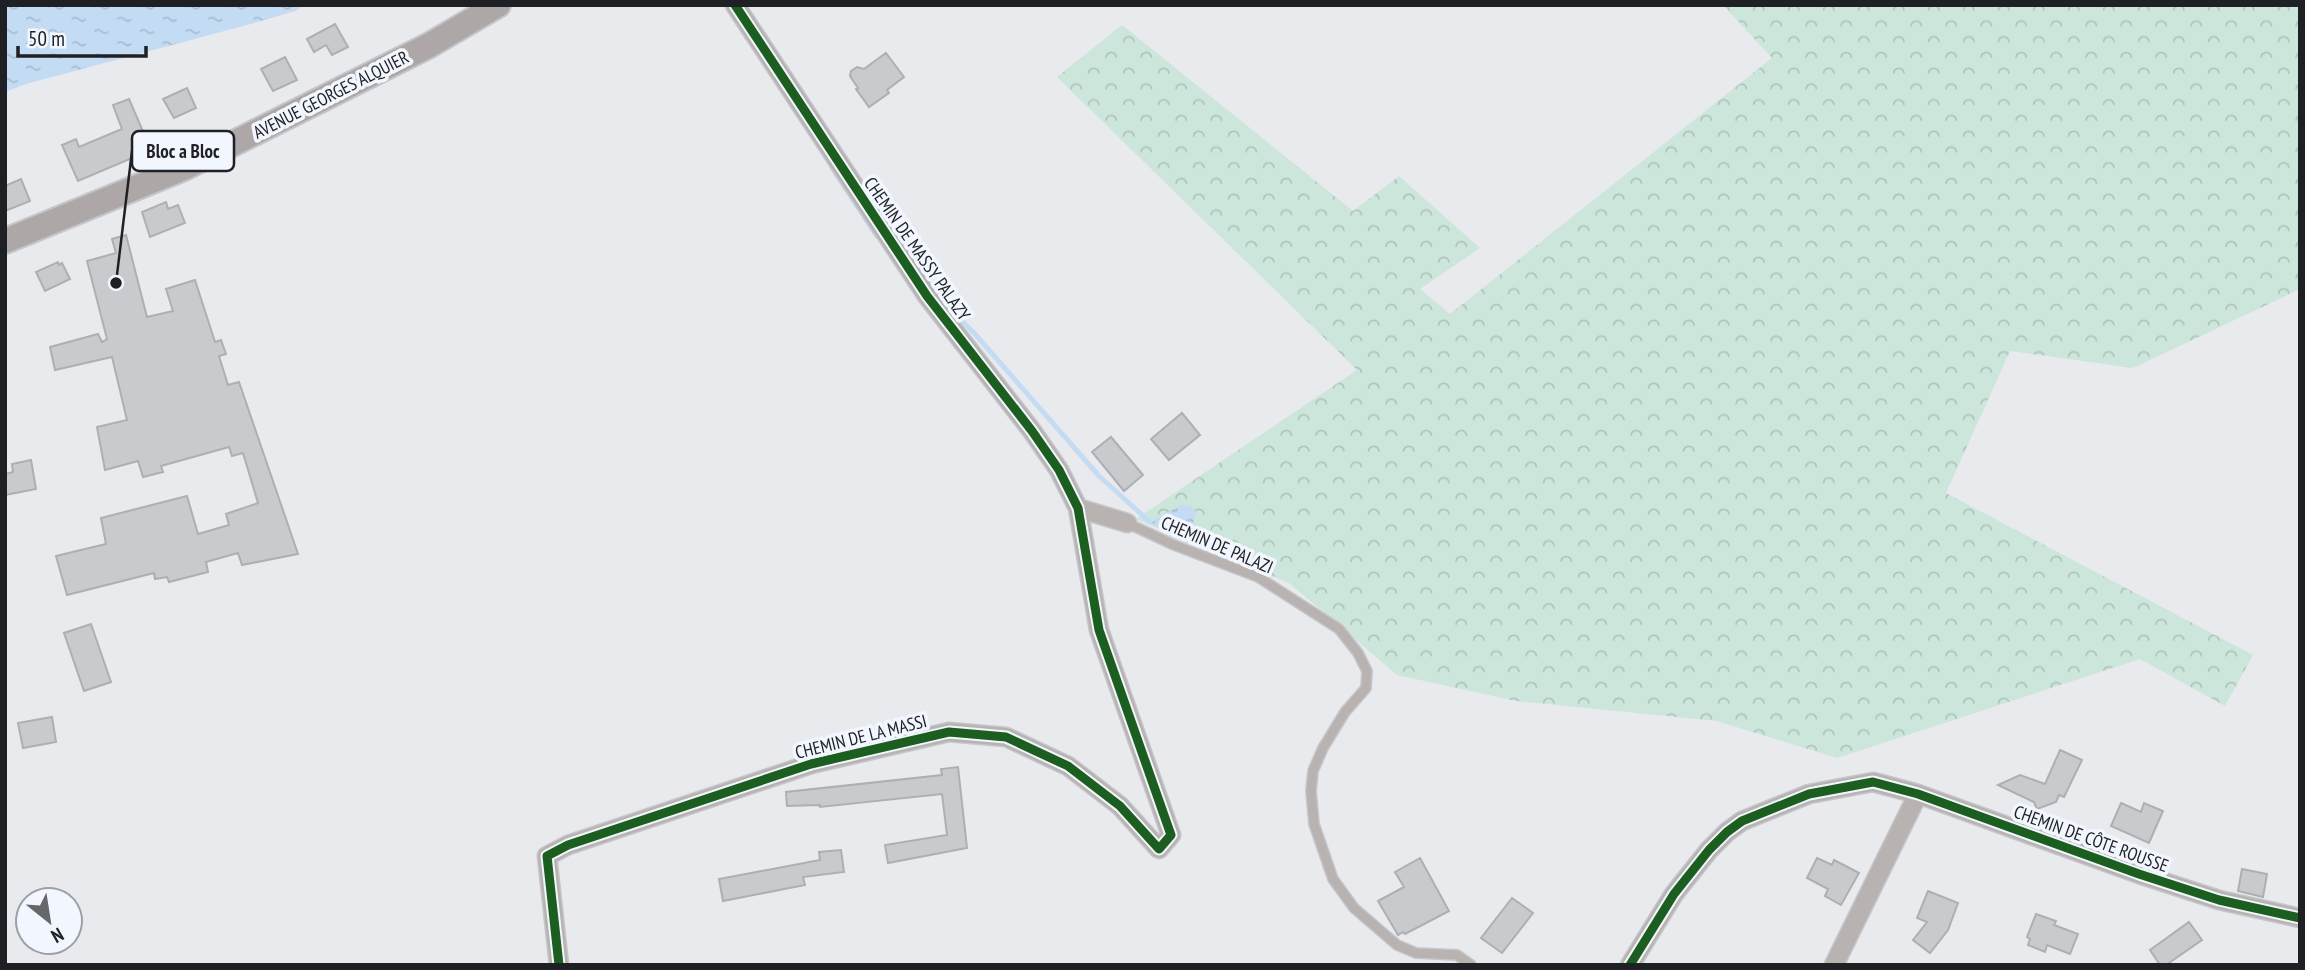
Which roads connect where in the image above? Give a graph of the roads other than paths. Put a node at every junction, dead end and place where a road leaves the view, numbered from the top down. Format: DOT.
graph roads {
  1 [pos="498,5"];
  2 [pos="735,5"];
  3 [pos="5,241"];
  4 [pos="1078,508"];
  5 [pos="1127,523"];
  6 [pos="1918,794"];
  7 [pos="2300,918"];
  8 [pos="559,965"];
  9 [pos="1471,965"];
  10 [pos="1630,965"];
  11 [pos="1834,965"];
  1 -- 3 [label="main road, AVENUE GEORGES ALQUIER"];
  2 -- 4 [label="street, CHEMIN DE MASSY PALAZY"];
  4 -- 5 [label="street"];
  4 -- 8 [label="street, CHEMIN DE LA MASSI"];
  5 -- 9 [label="lane, CHEMIN DE PALAZI"];
  6 -- 7 [label="street, CHEMIN DE CÔTE ROUSSE"];
  6 -- 10 [label="street, CHEMIN DE CÔTE ROUSSE"];
  6 -- 11 [label="street"];
}
